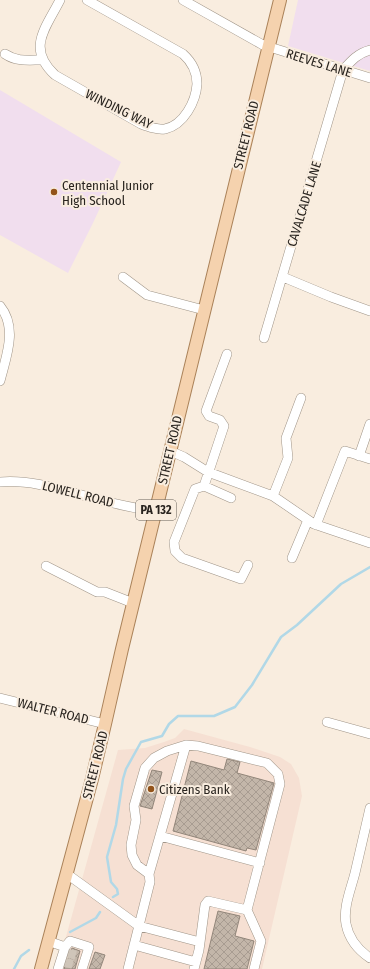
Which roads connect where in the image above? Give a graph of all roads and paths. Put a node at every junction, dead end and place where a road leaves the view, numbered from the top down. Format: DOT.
graph roads {
  1 [pos="60,0"];
  2 [pos="87,0"];
  3 [pos="183,0"];
  4 [pos="280,0"];
  5 [pos="268,47"];
  6 [pos="370,50"];
  7 [pos="5,54"];
  8 [pos="42,60"];
  9 [pos="343,70"];
  10 [pos="370,78"];
  11 [pos="123,277"];
  12 [pos="283,277"];
  13 [pos="0,306"];
  14 [pos="204,310"];
  15 [pos="370,311"];
  16 [pos="264,338"];
  17 [pos="227,354"];
  18 [pos="0,381"];
  19 [pos="301,398"];
  20 [pos="370,424"];
  21 [pos="170,451"];
  22 [pos="359,456"];
  23 [pos="370,460"];
  24 [pos="208,472"];
  25 [pos="0,482"];
  26 [pos="204,486"];
  27 [pos="273,496"];
  28 [pos="231,498"];
  29 [pos="155,512"];
  30 [pos="308,520"];
  31 [pos="316,525"];
  32 [pos="370,543"];
  33 [pos="292,558"];
  34 [pos="248,565"];
  35 [pos="46,566"];
  36 [pos="133,603"];
  37 [pos="0,698"];
  38 [pos="327,722"];
  39 [pos="105,724"];
  40 [pos="370,734"];
  41 [pos="186,746"];
  42 [pos="370,808"];
  43 [pos="160,836"];
  44 [pos="366,846"];
  45 [pos="260,863"];
  46 [pos="68,874"];
  47 [pos="149,874"];
  48 [pos="247,910"];
  49 [pos="139,926"];
  50 [pos="48,941"];
  51 [pos="200,942"];
  52 [pos="134,946"];
  53 [pos="63,957"];
  54 [pos="370,958"];
  55 [pos="195,966"];
  56 [pos="80,967"];
  57 [pos="131,968"];
  58 [pos="41,969"];
  59 [pos="254,969"];
  1 -- 8 [label="street"];
  2 -- 8 [label="street, WINDING WAY"];
  3 -- 5 [label="street, REEVES LANE"];
  4 -- 5 [label="main road, STREET ROAD / PA 132"];
  5 -- 9 [label="street, REEVES LANE"];
  5 -- 14 [label="main road, STREET ROAD / PA 132"];
  6 -- 9 [label="street"];
  7 -- 8 [label="street"];
  9 -- 10 [label="street, REEVES LANE"];
  9 -- 12 [label="street, CAVALCADE LANE"];
  11 -- 14 [label="street"];
  12 -- 15 [label="street"];
  12 -- 16 [label="street, CAVALCADE LANE"];
  13 -- 18 [label="street"];
  14 -- 21 [label="main road, STREET ROAD / PA 132"];
  17 -- 24 [label="street"];
  19 -- 27 [label="street"];
  20 -- 22 [label="street"];
  21 -- 24 [label="street"];
  21 -- 29 [label="main road, STREET ROAD / PA 132"];
  22 -- 23 [label="street"];
  22 -- 31 [label="street"];
  24 -- 26 [label="street"];
  24 -- 27 [label="street"];
  25 -- 29 [label="street, LOWELL ROAD"];
  26 -- 28 [label="street"];
  26 -- 34 [label="street"];
  27 -- 30 [label="street"];
  29 -- 36 [label="main road, STREET ROAD / PA 132"];
  30 -- 31 [label="street"];
  30 -- 33 [label="street"];
  31 -- 32 [label="street"];
  35 -- 36 [label="street"];
  36 -- 39 [label="main road, STREET ROAD / PA 132"];
  37 -- 39 [label="street, WALTER ROAD"];
  38 -- 40 [label="street"];
  39 -- 46 [label="main road, STREET ROAD / PA 132"];
  41 -- 43 [label="street"];
  41 -- 45 [label="street"];
  41 -- 47 [label="street"];
  42 -- 44 [label="street"];
  43 -- 45 [label="street"];
  43 -- 47 [label="street"];
  44 -- 54 [label="street"];
  45 -- 48 [label="street"];
  46 -- 49 [label="street"];
  46 -- 50 [label="main road, STREET ROAD / PA 132"];
  47 -- 49 [label="street"];
  48 -- 51 [label="street"];
  48 -- 59 [label="street"];
  49 -- 51 [label="street"];
  49 -- 52 [label="street"];
  50 -- 53 [label="street"];
  50 -- 58 [label="main road, STREET ROAD / PA 132"];
  51 -- 55 [label="street"];
  52 -- 55 [label="street"];
  52 -- 57 [label="street"];
  53 -- 56 [label="street"];
}
